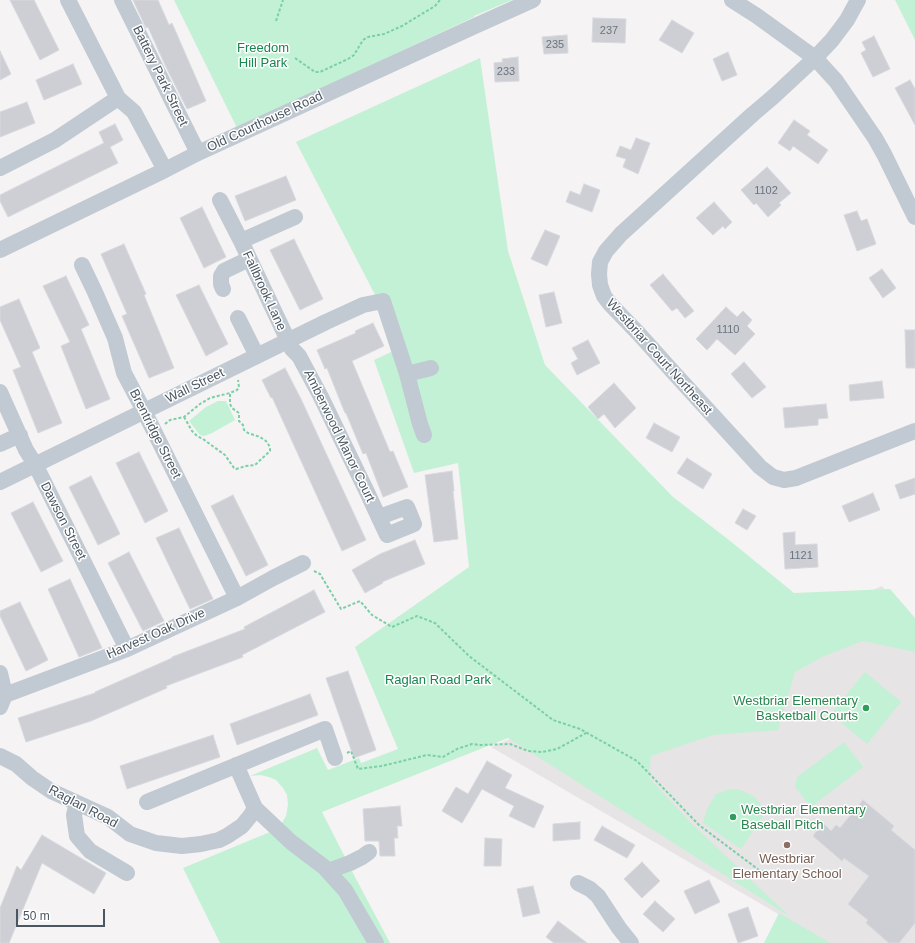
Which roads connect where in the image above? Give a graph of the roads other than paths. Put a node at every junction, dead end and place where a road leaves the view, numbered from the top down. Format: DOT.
graph roads {
  1 [pos="68,0"];
  2 [pos="122,0"];
  3 [pos="533,0"];
  4 [pos="732,0"];
  5 [pos="858,0"];
  6 [pos="815,58"];
  7 [pos="118,98"];
  8 [pos="198,153"];
  9 [pos="0,168"];
  10 [pos="165,170"];
  11 [pos="220,200"];
  12 [pos="295,217"];
  13 [pos="915,217"];
  14 [pos="241,241"];
  15 [pos="0,250"];
  16 [pos="250,258"];
  17 [pos="82,265"];
  18 [pos="224,289"];
  19 [pos="238,318"];
  20 [pos="288,341"];
  21 [pos="257,356"];
  22 [pos="431,368"];
  23 [pos="407,374"];
  24 [pos="0,392"];
  25 [pos="144,411"];
  26 [pos="915,431"];
  27 [pos="20,435"];
  28 [pos="424,435"];
  29 [pos="0,444"];
  30 [pos="35,464"];
  31 [pos="0,482"];
  32 [pos="378,517"];
  33 [pos="303,564"];
  34 [pos="237,598"];
  35 [pos="127,648"];
  36 [pos="0,673"];
  37 [pos="3,701"];
  38 [pos="0,756"];
  39 [pos="335,758"];
  40 [pos="236,765"];
  41 [pos="148,802"];
  42 [pos="77,803"];
  43 [pos="255,808"];
  44 [pos="368,852"];
  45 [pos="328,871"];
  46 [pos="127,873"];
  47 [pos="578,883"];
  48 [pos="376,943"];
  49 [pos="631,943"];
  1 -- 7 [label="street"];
  2 -- 8 [label="street, Battery Park Street"];
  3 -- 8 [label="street, Old Courthouse Road"];
  4 -- 6 [label="street"];
  5 -- 6 [label="street, Westbriar Court Northeast"];
  6 -- 13 [label="street"];
  6 -- 26 [label="street, Westbriar Court Northeast"];
  7 -- 9 [label="street"];
  7 -- 10 [label="street"];
  8 -- 10 [label="street, Old Courthouse Road"];
  10 -- 15 [label="street, Old Courthouse Road"];
  11 -- 14 [label="street, Fallbrook Lane"];
  12 -- 14 [label="street, Fallbrook Lane"];
  14 -- 16 [label="street, Fallbrook Lane"];
  16 -- 18 [label="street"];
  16 -- 20 [label="street, Fallbrook Lane"];
  17 -- 25 [label="street, Brentridge Street"];
  19 -- 21 [label="street"];
  20 -- 21 [label="street, Wall Street"];
  20 -- 23 [label="street, Wall Street"];
  20 -- 32 [label="street, Amberwood Manor Court"];
  21 -- 25 [label="street, Wall Street"];
  22 -- 23 [label="street"];
  23 -- 28 [label="street"];
  24 -- 27 [label="street, Dawson Street"];
  25 -- 30 [label="street, Wall Street"];
  25 -- 34 [label="street, Brentridge Street"];
  27 -- 29 [label="street"];
  27 -- 30 [label="street, Dawson Street"];
  30 -- 31 [label="street, Wall Street"];
  30 -- 35 [label="street, Dawson Street"];
  32 -- 32 [label="street, Amberwood Manor Court"];
  33 -- 34 [label="street, Harvest Oak Drive"];
  34 -- 35 [label="street, Harvest Oak Drive"];
  35 -- 37 [label="street, Harvest Oak Drive"];
  36 -- 37 [label="street"];
  38 -- 42 [label="street, Raglan Road"];
  39 -- 40 [label="street"];
  40 -- 41 [label="street"];
  40 -- 43 [label="street"];
  42 -- 43 [label="street, Raglan Road"];
  42 -- 46 [label="street"];
  43 -- 45 [label="street"];
  44 -- 45 [label="street"];
  45 -- 48 [label="street"];
  47 -- 49 [label="street"];
}
